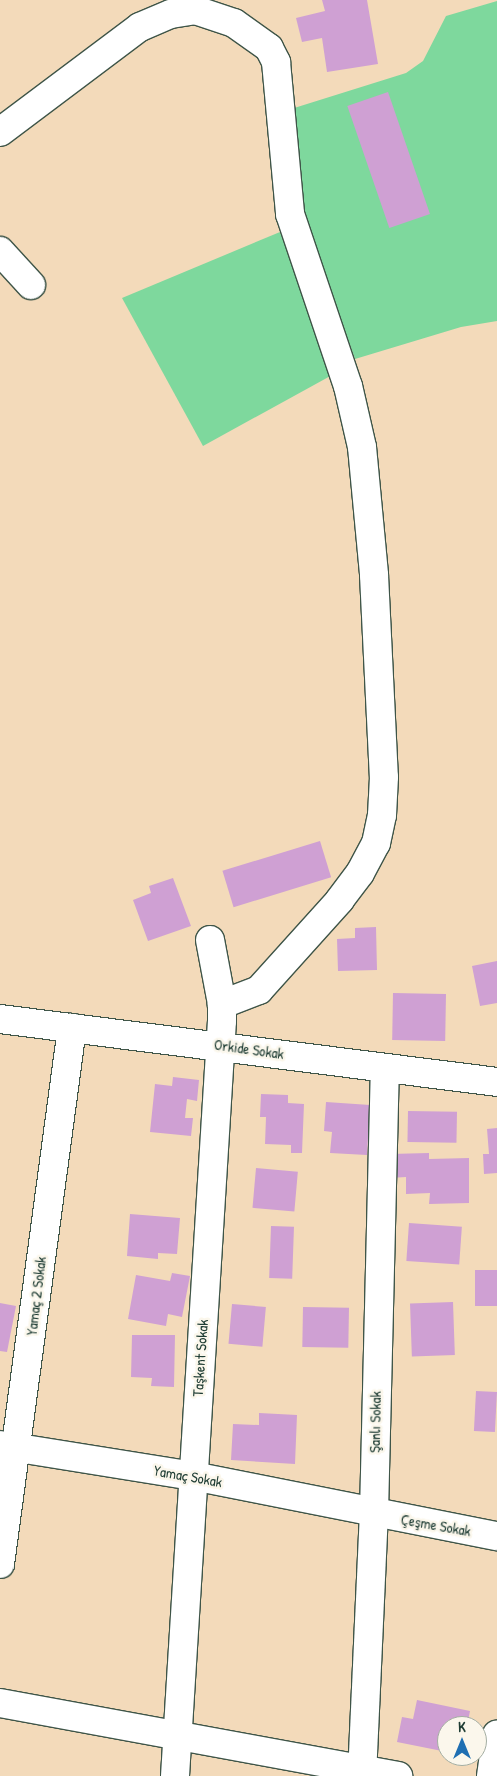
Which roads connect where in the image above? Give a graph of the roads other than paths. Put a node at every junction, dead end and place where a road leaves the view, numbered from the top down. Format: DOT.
graph roads {
  1 [pos="0,132"];
  2 [pos="0,251"];
  3 [pos="31,284"];
  4 [pos="210,940"];
  5 [pos="222,1004"];
  6 [pos="0,1019"];
  7 [pos="72,1028"];
  8 [pos="220,1045"];
  9 [pos="385,1069"];
  10 [pos="497,1082"];
  11 [pos="8,1446"];
  12 [pos="193,1476"];
  13 [pos="374,1513"];
  14 [pos="497,1536"];
  15 [pos="0,1564"];
  16 [pos="0,1703"];
  17 [pos="497,1734"];
  18 [pos="179,1735"];
  19 [pos="362,1773"];
  20 [pos="175,1776"];
  21 [pos="398,1776"];
  22 [pos="491,1776"];
  1 -- 5 [label="street"];
  2 -- 3 [label="street"];
  4 -- 5 [label="street, Taşkent Sokak"];
  5 -- 8 [label="street, Taşkent Sokak"];
  6 -- 7 [label="street, Orkide Sokak"];
  7 -- 8 [label="street, Orkide Sokak"];
  7 -- 11 [label="street, Yamaç 2 Sokak"];
  8 -- 9 [label="street, Orkide Sokak"];
  8 -- 12 [label="street, Taşkent Sokak"];
  9 -- 10 [label="street, Orkide Sokak"];
  9 -- 13 [label="street, Şanlı Sokak"];
  11 -- 12 [label="street, Yamaç Sokak"];
  11 -- 15 [label="street, Yamaç 2 Sokak"];
  12 -- 13 [label="street, Yamaç Sokak"];
  12 -- 18 [label="street, Taşkent Sokak"];
  13 -- 14 [label="street, Çeşme Sokak"];
  13 -- 19 [label="street, Şanlı Sokak"];
  16 -- 18 [label="street"];
  17 -- 22 [label="street"];
  18 -- 19 [label="street"];
  18 -- 20 [label="street, Taşkent Sokak"];
  19 -- 21 [label="street"];
}
